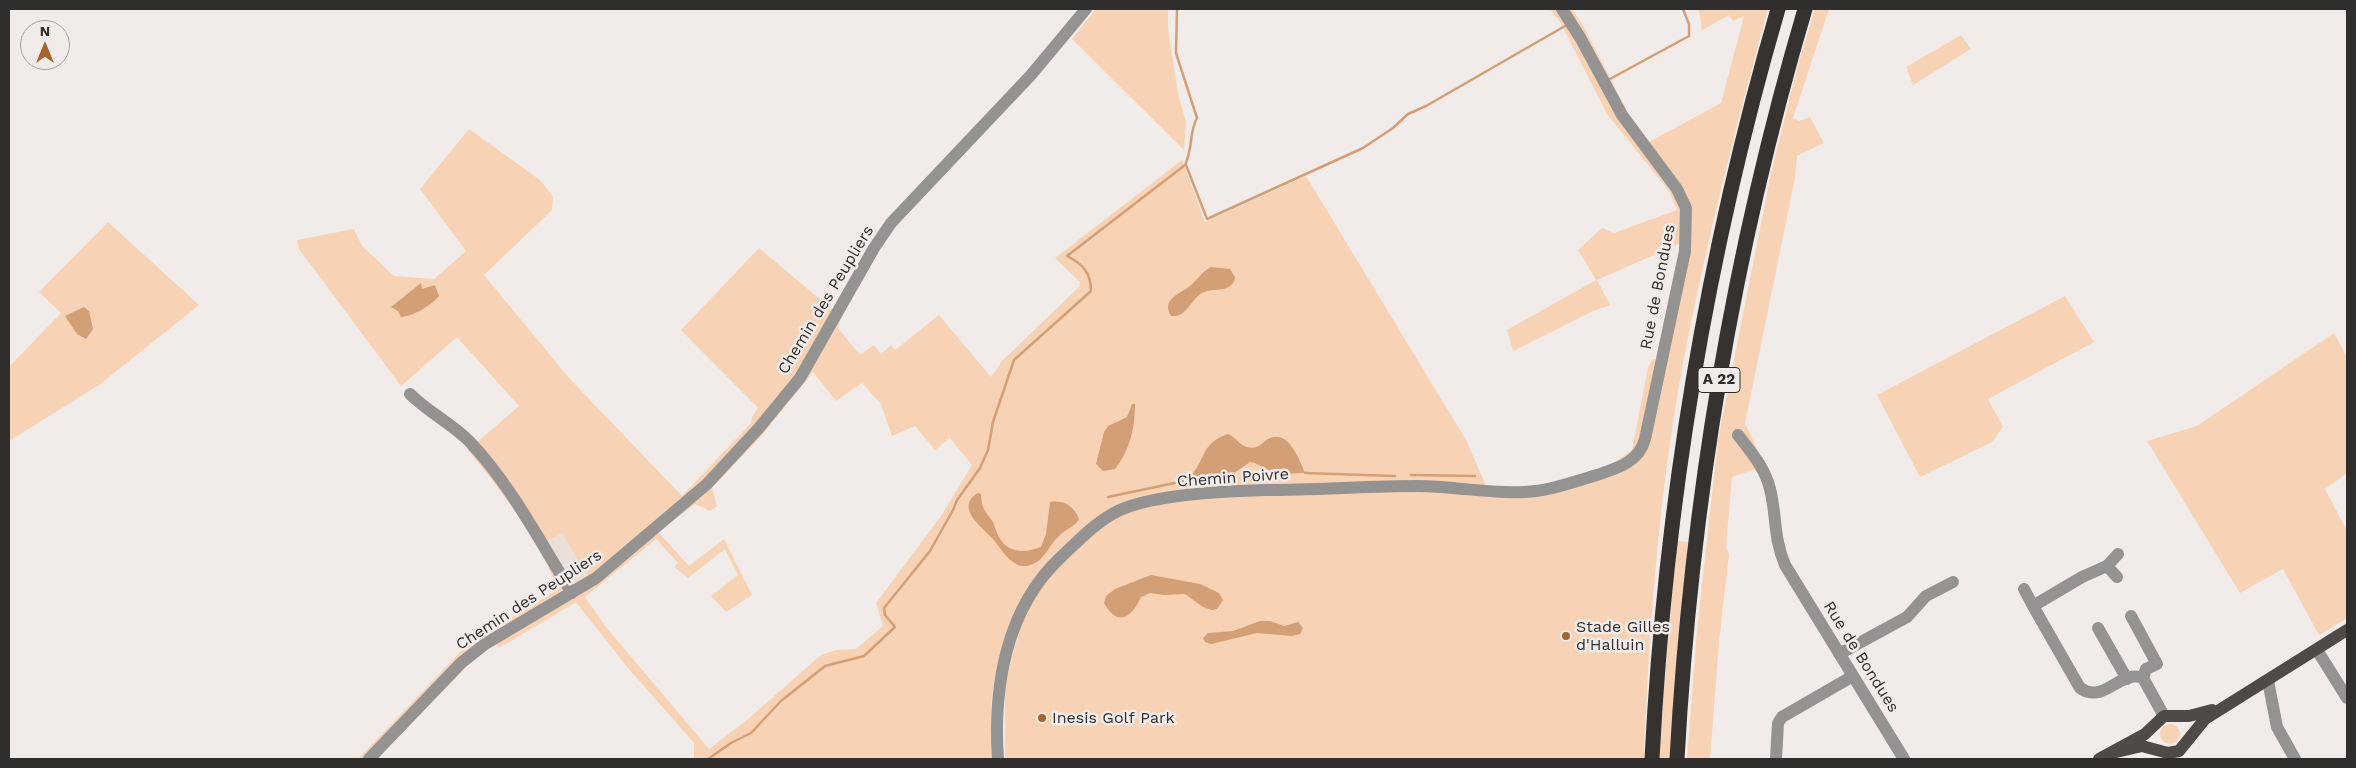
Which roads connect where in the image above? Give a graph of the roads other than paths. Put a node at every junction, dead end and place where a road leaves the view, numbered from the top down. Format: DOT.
graph roads {
  1 [pos="1086,9"];
  2 [pos="1562,9"];
  3 [pos="1778,9"];
  4 [pos="1805,9"];
  5 [pos="410,394"];
  6 [pos="1738,435"];
  7 [pos="1638,455"];
  8 [pos="2118,554"];
  9 [pos="2108,566"];
  10 [pos="2117,577"];
  11 [pos="1953,582"];
  12 [pos="2024,589"];
  13 [pos="572,593"];
  14 [pos="2033,606"];
  15 [pos="2131,616"];
  16 [pos="2098,628"];
  17 [pos="2347,630"];
  18 [pos="2317,650"];
  19 [pos="1839,654"];
  20 [pos="1853,676"];
  21 [pos="2142,678"];
  22 [pos="2126,679"];
  23 [pos="2268,681"];
  24 [pos="2347,698"];
  25 [pos="2233,701"];
  26 [pos="2169,716"];
  27 [pos="2153,727"];
  28 [pos="2188,740"];
  29 [pos="2112,753"];
  30 [pos="2165,754"];
  31 [pos="369,759"];
  32 [pos="998,759"];
  33 [pos="1652,759"];
  34 [pos="1678,759"];
  35 [pos="1776,759"];
  36 [pos="1904,759"];
  37 [pos="2100,759"];
  38 [pos="2187,759"];
  39 [pos="2295,759"];
  1 -- 13 [label="street, Chemin des Peupliers"];
  2 -- 7 [label="street, Rue de Bondues"];
  3 -- 33 [label="highway, A 22"];
  4 -- 34 [label="highway, A 22"];
  5 -- 13 [label="street"];
  6 -- 19 [label="street, Rue de Bondues"];
  7 -- 32 [label="street, Chemin Poivre"];
  8 -- 9 [label="street"];
  9 -- 10 [label="street"];
  9 -- 14 [label="street"];
  11 -- 19 [label="street"];
  12 -- 14 [label="street"];
  13 -- 31 [label="street, Chemin des Peupliers"];
  14 -- 22 [label="street"];
  15 -- 21 [label="street"];
  16 -- 22 [label="street"];
  17 -- 18 [label="main road"];
  18 -- 23 [label="main road"];
  18 -- 24 [label="street"];
  19 -- 20 [label="street, Rue de Bondues"];
  20 -- 35 [label="street"];
  20 -- 36 [label="street, Rue de Bondues"];
  21 -- 22 [label="street"];
  21 -- 26 [label="street"];
  23 -- 25 [label="main road"];
  23 -- 39 [label="street"];
  25 -- 26 [label="main road"];
  25 -- 28 [label="main road"];
  26 -- 27 [label="main road"];
  26 -- 28 [label="main road"];
  27 -- 29 [label="main road"];
  27 -- 30 [label="main road"];
  28 -- 30 [label="main road"];
  28 -- 38 [label="main road"];
  29 -- 30 [label="main road"];
  29 -- 37 [label="main road"];
}
